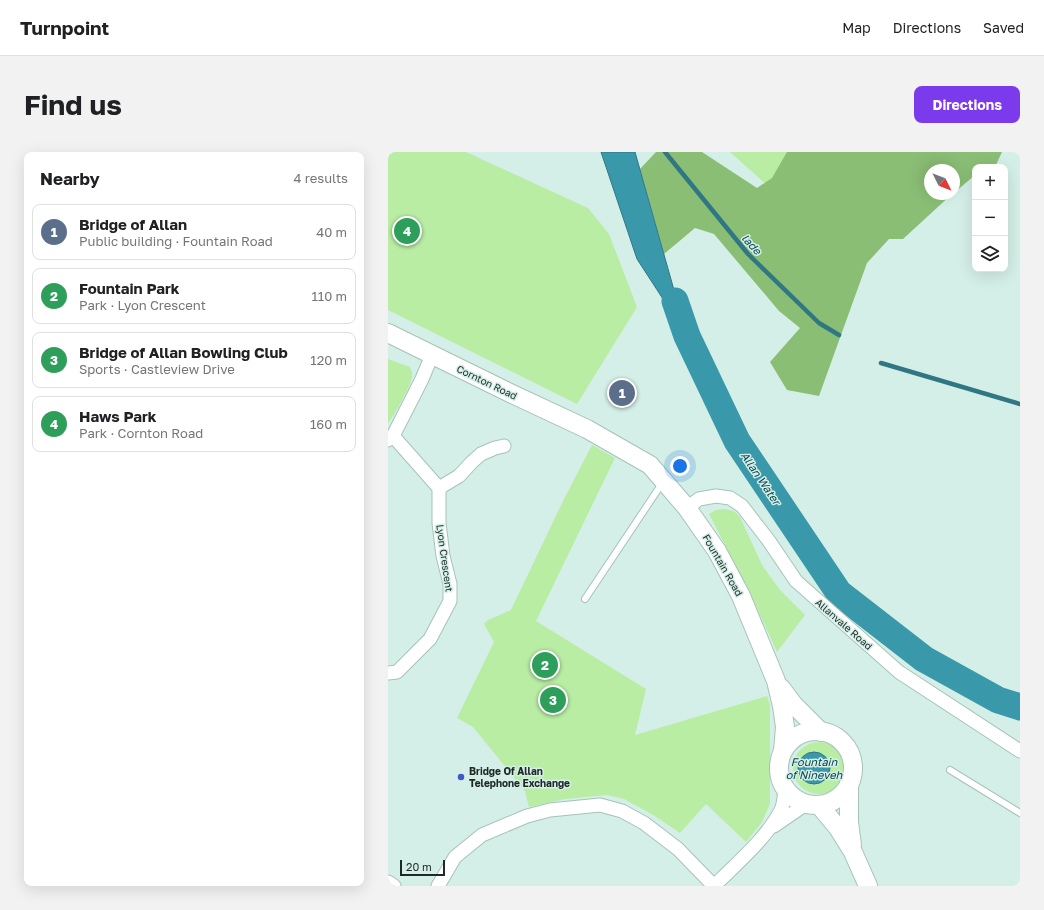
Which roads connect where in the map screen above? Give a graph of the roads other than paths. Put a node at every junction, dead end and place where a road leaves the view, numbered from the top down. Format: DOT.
graph roads {
  1 [pos="388,333"];
  2 [pos="432,355"];
  3 [pos="587,428"];
  4 [pos="391,438"];
  5 [pos="504,446"];
  6 [pos="664,481"];
  7 [pos="439,488"];
  8 [pos="687,508"];
  9 [pos="585,599"];
  10 [pos="388,673"];
  11 [pos="776,681"];
  12 [pos="821,732"];
  13 [pos="783,751"];
  14 [pos="1020,751"];
  15 [pos="950,770"];
  16 [pos="849,784"];
  17 [pos="785,790"];
  18 [pos="812,804"];
  19 [pos="1020,813"];
  20 [pos="769,829"];
  21 [pos="853,852"];
  22 [pos="388,882"];
  23 [pos="394,886"];
  24 [pos="438,886"];
  25 [pos="714,886"];
  26 [pos="868,886"];
  1 -- 2 [label="main road, Cornton Road"];
  2 -- 3 [label="main road, Cornton Road"];
  2 -- 4 [label="street"];
  3 -- 6 [label="main road, Fountain Road"];
  4 -- 7 [label="street"];
  5 -- 7 [label="street"];
  6 -- 8 [label="main road, Fountain Road"];
  6 -- 9 [label="lane"];
  7 -- 10 [label="street, Lyon Crescent"];
  8 -- 11 [label="main road, Fountain Road"];
  8 -- 14 [label="street, Allanvale Road"];
  11 -- 12 [label="main road"];
  11 -- 13 [label="main road, Fountain Road"];
  12 -- 13 [label="main road"];
  12 -- 16 [label="main road"];
  13 -- 17 [label="main road"];
  15 -- 19 [label="lane"];
  16 -- 18 [label="main road"];
  16 -- 21 [label="main road"];
  17 -- 18 [label="main road"];
  17 -- 20 [label="street"];
  18 -- 20 [label="street"];
  18 -- 21 [label="main road"];
  20 -- 25 [label="street"];
  21 -- 26 [label="main road"];
  22 -- 23 [label="street"];
  24 -- 25 [label="street"];
}
